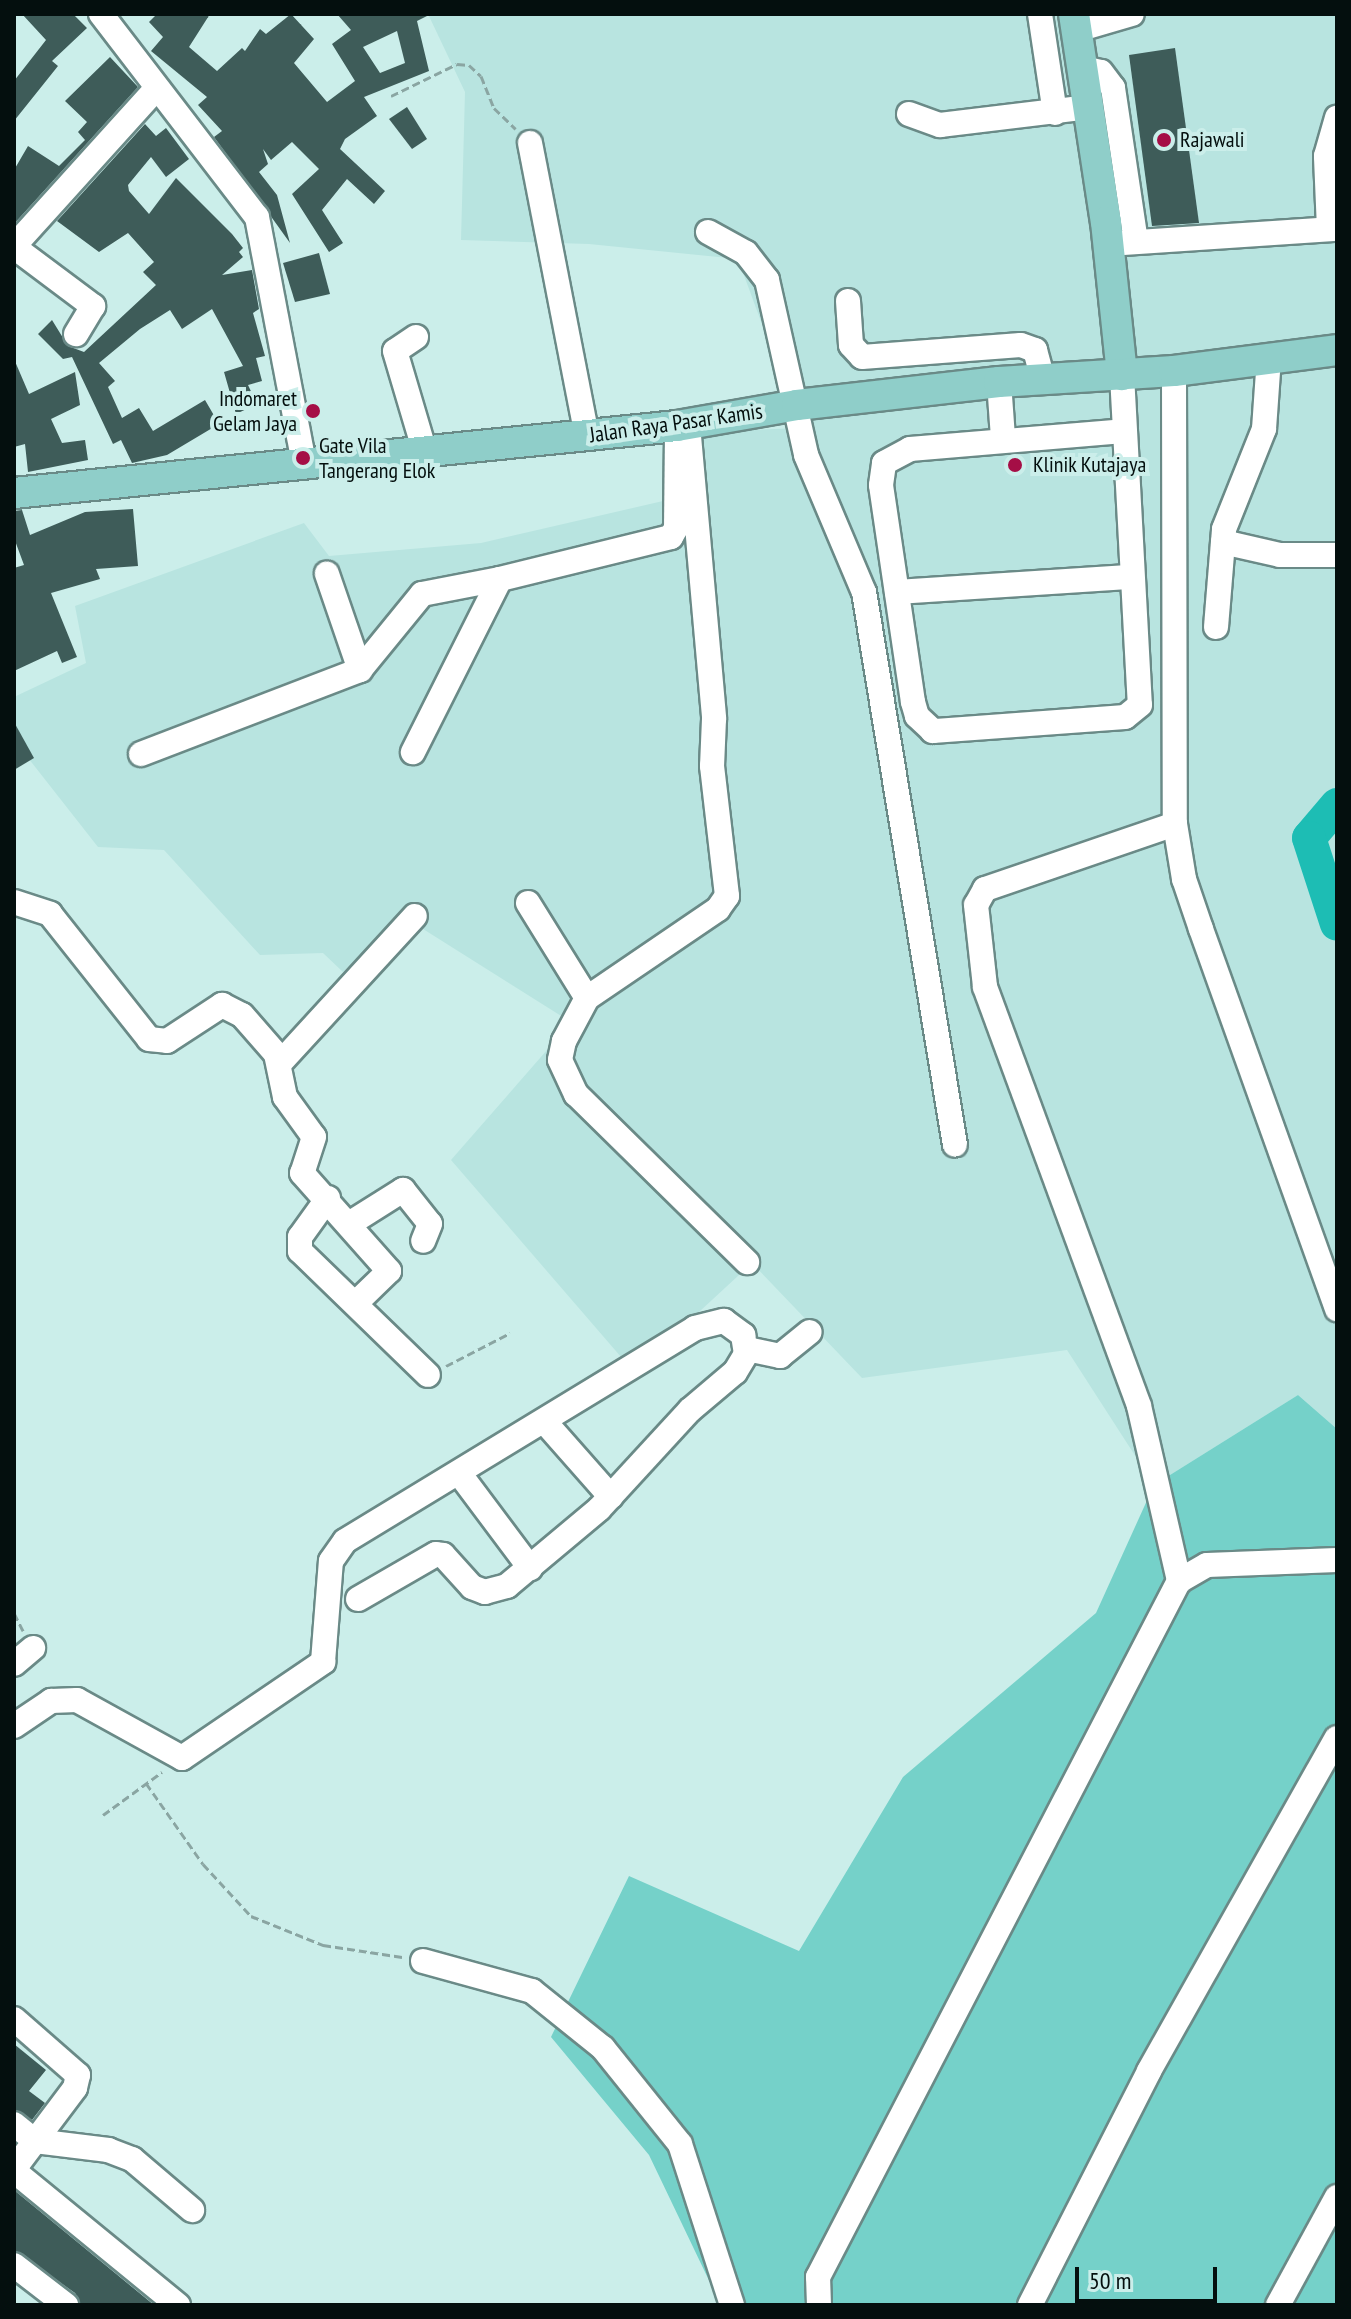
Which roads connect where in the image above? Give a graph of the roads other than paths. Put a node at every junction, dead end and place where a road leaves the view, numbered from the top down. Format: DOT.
graph roads {
  1 [pos="101,14"];
  2 [pos="128,14"];
  3 [pos="1040,14"];
  4 [pos="1132,14"];
  5 [pos="1075,22"];
  6 [pos="122,39"];
  7 [pos="1083,68"];
  8 [pos="157,88"];
  9 [pos="1089,107"];
  10 [pos="1055,113"];
  11 [pos="909,114"];
  12 [pos="1337,118"];
  13 [pos="530,143"];
  14 [pos="1333,229"];
  15 [pos="708,232"];
  16 [pos="1123,243"];
  17 [pos="14,246"];
  18 [pos="848,301"];
  19 [pos="76,334"];
  20 [pos="416,337"];
  21 [pos="1337,350"];
  22 [pos="1269,358"];
  23 [pos="1174,371"];
  24 [pos="1122,375"];
  25 [pos="1043,379"];
  26 [pos="999,382"];
  27 [pos="797,405"];
  28 [pos="683,425"];
  29 [pos="1123,431"];
  30 [pos="587,435"];
  31 [pos="1003,438"];
  32 [pos="425,452"];
  33 [pos="304,463"];
  34 [pos="14,493"];
  35 [pos="1223,542"];
  36 [pos="1337,555"];
  37 [pos="327,574"];
  38 [pos="1132,577"];
  39 [pos="500,579"];
  40 [pos="897,592"];
  41 [pos="1216,627"];
  42 [pos="360,670"];
  43 [pos="413,752"];
  44 [pos="141,754"];
  45 [pos="1175,824"];
  46 [pos="14,902"];
  47 [pos="528,903"];
  48 [pos="415,916"];
  49 [pos="587,998"];
  50 [pos="281,1062"];
  51 [pos="955,1145"];
  52 [pos="328,1198"];
  53 [pos="349,1224"];
  54 [pos="423,1241"];
  55 [pos="747,1262"];
  56 [pos="355,1304"];
  57 [pos="1337,1309"];
  58 [pos="810,1332"];
  59 [pos="747,1349"];
  60 [pos="428,1375"];
  61 [pos="544,1421"];
  62 [pos="459,1473"];
  63 [pos="611,1497"];
  64 [pos="1337,1560"];
  65 [pos="530,1568"];
  66 [pos="1179,1581"];
  67 [pos="358,1599"];
  68 [pos="33,1648"];
  69 [pos="14,1664"];
  70 [pos="15,1723"];
  71 [pos="1334,1750"];
  72 [pos="423,1961"];
  73 [pos="14,2019"];
  74 [pos="14,2124"];
  75 [pos="35,2141"];
  76 [pos="14,2170"];
  77 [pos="1337,2197"];
  78 [pos="192,2210"];
  79 [pos="14,2265"];
  80 [pos="66,2305"];
  81 [pos="178,2305"];
  82 [pos="732,2305"];
  83 [pos="819,2305"];
  84 [pos="1030,2305"];
  85 [pos="1278,2305"];
  1 -- 6 [label="street"];
  2 -- 6 [label="street"];
  3 -- 10 [label="street"];
  4 -- 5 [label="street"];
  5 -- 7 [label="main road"];
  6 -- 8 [label="street"];
  7 -- 9 [label="main road"];
  7 -- 16 [label="street"];
  8 -- 17 [label="street"];
  8 -- 33 [label="street"];
  9 -- 10 [label="street"];
  9 -- 16 [label="main road"];
  10 -- 11 [label="street"];
  12 -- 14 [label="street"];
  13 -- 30 [label="street"];
  14 -- 16 [label="street"];
  15 -- 27 [label="street"];
  16 -- 24 [label="main road"];
  17 -- 19 [label="street"];
  18 -- 25 [label="street"];
  20 -- 32 [label="street"];
  21 -- 22 [label="main road, Jalan Raya Pasar Kamis"];
  22 -- 23 [label="main road, Jalan Raya Pasar Kamis"];
  22 -- 35 [label="street"];
  23 -- 24 [label="main road, Jalan Raya Pasar Kamis"];
  23 -- 45 [label="street"];
  24 -- 25 [label="main road, Jalan Raya Pasar Kamis"];
  24 -- 29 [label="street"];
  25 -- 26 [label="main road, Jalan Raya Pasar Kamis"];
  26 -- 27 [label="main road, Jalan Raya Pasar Kamis"];
  26 -- 31 [label="street"];
  27 -- 28 [label="main road, Jalan Raya Pasar Kamis"];
  27 -- 51 [label="street"];
  28 -- 30 [label="main road, Jalan Raya Pasar Kamis"];
  28 -- 39 [label="street"];
  28 -- 49 [label="street"];
  29 -- 31 [label="street"];
  29 -- 38 [label="street"];
  30 -- 32 [label="main road, Jalan Raya Pasar Kamis"];
  31 -- 40 [label="street"];
  32 -- 33 [label="main road, Jalan Raya Pasar Kamis"];
  33 -- 34 [label="main road, Jalan Raya Pasar Kamis"];
  35 -- 36 [label="street"];
  35 -- 41 [label="street"];
  37 -- 42 [label="street"];
  38 -- 40 [label="street"];
  38 -- 40 [label="street"];
  39 -- 42 [label="street"];
  39 -- 43 [label="street"];
  42 -- 44 [label="street"];
  45 -- 57 [label="street"];
  45 -- 66 [label="street"];
  46 -- 50 [label="street"];
  47 -- 49 [label="street"];
  48 -- 50 [label="street"];
  49 -- 55 [label="street"];
  50 -- 52 [label="street"];
  52 -- 53 [label="street"];
  52 -- 56 [label="street"];
  53 -- 54 [label="street"];
  53 -- 56 [label="street"];
  56 -- 60 [label="street"];
  58 -- 59 [label="street"];
  59 -- 61 [label="street"];
  59 -- 63 [label="street"];
  61 -- 62 [label="street"];
  61 -- 63 [label="street"];
  62 -- 65 [label="street"];
  62 -- 70 [label="street"];
  63 -- 65 [label="street"];
  64 -- 66 [label="street"];
  65 -- 67 [label="street"];
  66 -- 83 [label="street"];
  68 -- 69 [label="street"];
  71 -- 84 [label="street"];
  72 -- 82 [label="street"];
  73 -- 75 [label="street"];
  74 -- 75 [label="street"];
  75 -- 76 [label="street"];
  75 -- 78 [label="street"];
  76 -- 81 [label="street"];
  77 -- 85 [label="street"];
  79 -- 80 [label="street"];
}
